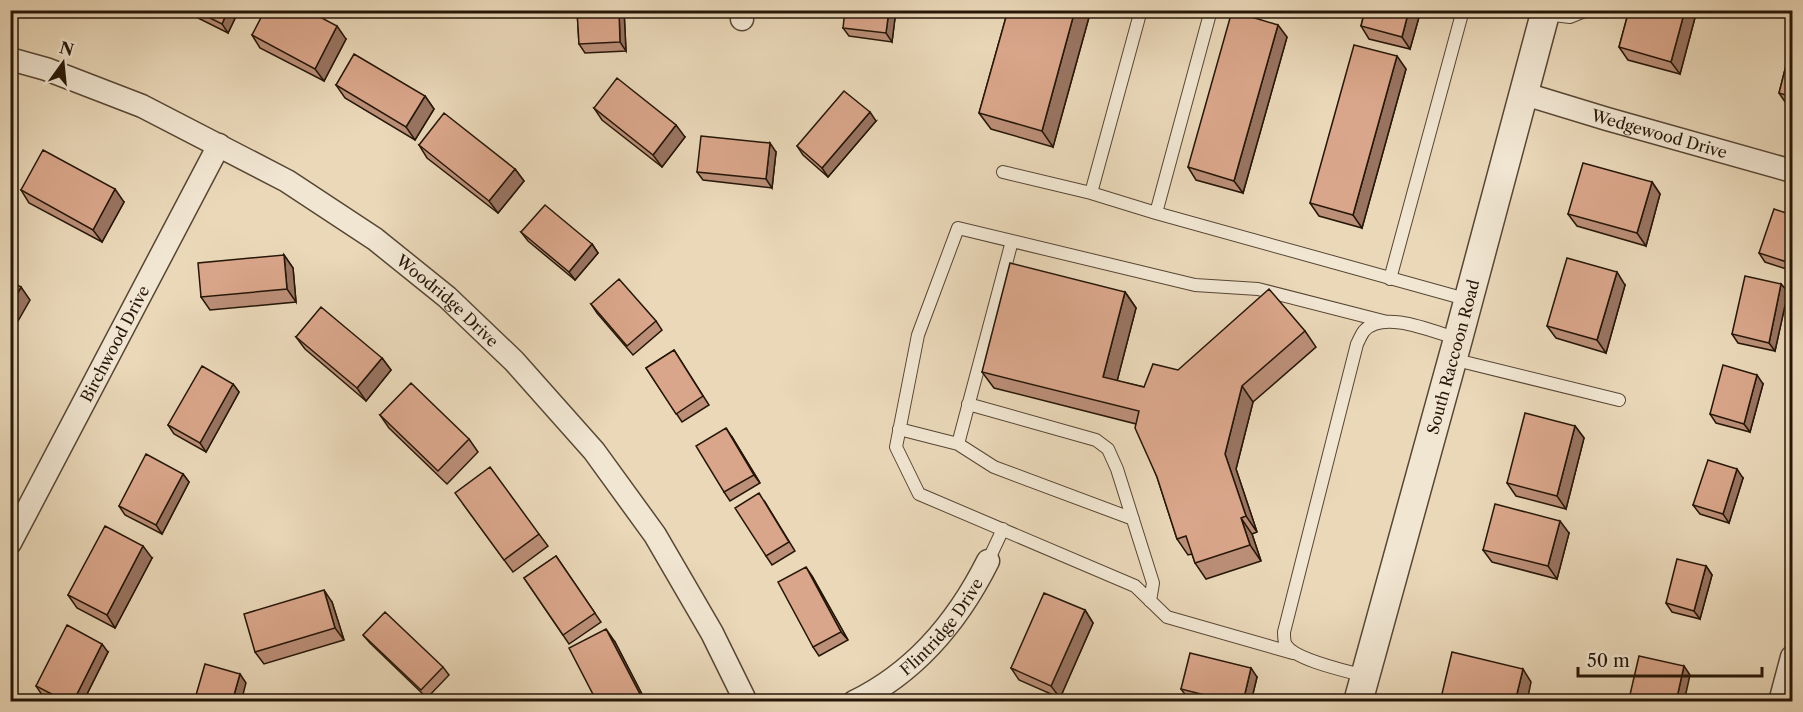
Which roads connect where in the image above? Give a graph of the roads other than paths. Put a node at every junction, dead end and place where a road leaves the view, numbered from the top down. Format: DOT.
graph roads {
  1 [pos="1141,10"];
  2 [pos="1211,10"];
  3 [pos="1463,10"];
  4 [pos="1587,10"];
  5 [pos="1546,12"];
  6 [pos="10,59"];
  7 [pos="1525,94"];
  8 [pos="219,145"];
  9 [pos="1792,171"];
  10 [pos="1004,172"];
  11 [pos="1091,193"];
  12 [pos="1156,213"];
  13 [pos="1012,241"];
  14 [pos="1390,279"];
  15 [pos="1469,300"];
  16 [pos="1387,322"];
  17 [pos="1455,349"];
  18 [pos="1619,400"];
  19 [pos="968,404"];
  20 [pos="899,429"];
  21 [pos="958,444"];
  22 [pos="1133,519"];
  23 [pos="1003,530"];
  24 [pos="10,543"];
  25 [pos="988,561"];
  26 [pos="1150,601"];
  27 [pos="1293,653"];
  28 [pos="1792,657"];
  29 [pos="1361,689"];
  30 [pos="746,702"];
  31 [pos="854,702"];
  32 [pos="1780,702"];
  1 -- 11 [label="lane"];
  2 -- 12 [label="lane"];
  3 -- 14 [label="lane"];
  4 -- 5 [label="lane"];
  5 -- 7 [label="street, South Raccoon Road"];
  6 -- 8 [label="street, Woodridge Drive"];
  7 -- 9 [label="street, Wedgewood Drive"];
  7 -- 15 [label="street, South Raccoon Road"];
  8 -- 24 [label="street, Birchwood Drive"];
  8 -- 30 [label="street, Woodridge Drive"];
  10 -- 11 [label="lane"];
  11 -- 12 [label="lane"];
  12 -- 14 [label="lane"];
  13 -- 16 [label="lane"];
  13 -- 19 [label="lane"];
  13 -- 20 [label="lane"];
  14 -- 15 [label="lane"];
  15 -- 17 [label="street, South Raccoon Road"];
  16 -- 17 [label="lane"];
  16 -- 27 [label="lane"];
  17 -- 18 [label="lane"];
  17 -- 29 [label="street, South Raccoon Road"];
  19 -- 21 [label="lane"];
  19 -- 22 [label="lane"];
  20 -- 21 [label="lane"];
  20 -- 23 [label="lane"];
  21 -- 22 [label="lane"];
  22 -- 26 [label="lane"];
  23 -- 25 [label="lane"];
  23 -- 26 [label="lane"];
  25 -- 31 [label="street, Flintridge Drive"];
  26 -- 27 [label="lane"];
  27 -- 29 [label="lane"];
  28 -- 32 [label="street"];
}
